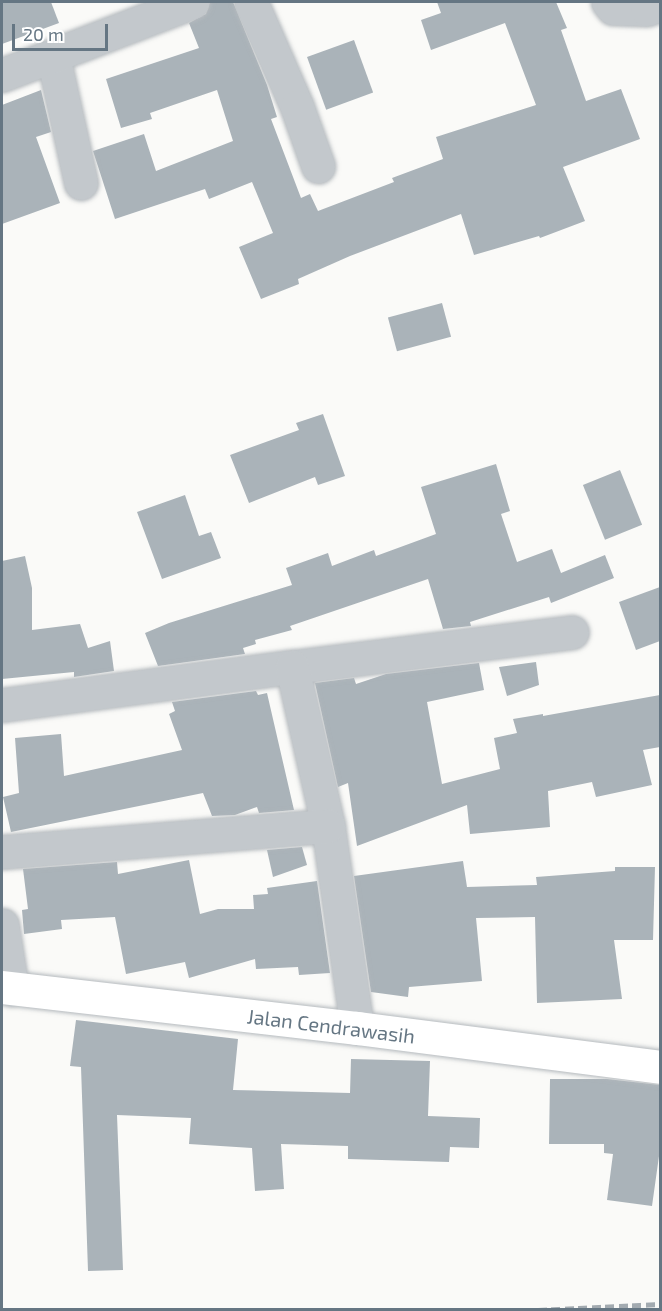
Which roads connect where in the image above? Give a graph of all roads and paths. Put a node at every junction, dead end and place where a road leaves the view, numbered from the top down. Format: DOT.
graph roads {
  1 [pos="192,2"];
  2 [pos="250,2"];
  3 [pos="608,2"];
  4 [pos="660,5"];
  5 [pos="154,8"];
  6 [pos="53,56"];
  7 [pos="2,75"];
  8 [pos="318,166"];
  9 [pos="81,183"];
  10 [pos="572,632"];
  11 [pos="291,667"];
  12 [pos="2,705"];
  13 [pos="328,826"];
  14 [pos="2,852"];
  15 [pos="2,925"];
  16 [pos="7,988"];
  17 [pos="357,1028"];
  18 [pos="660,1067"];
  1 -- 5 [label="street"];
  2 -- 8 [label="street"];
  3 -- 4 [label="street"];
  5 -- 6 [label="street"];
  6 -- 7 [label="street"];
  6 -- 9 [label="street"];
  10 -- 11 [label="street"];
  11 -- 12 [label="street"];
  11 -- 13 [label="street"];
  13 -- 14 [label="street"];
  13 -- 17 [label="street"];
  15 -- 16 [label="street"];
  16 -- 17 [label="main road, Jalan Cendrawasih"];
  17 -- 18 [label="main road, Jalan Cendrawasih"];
}
